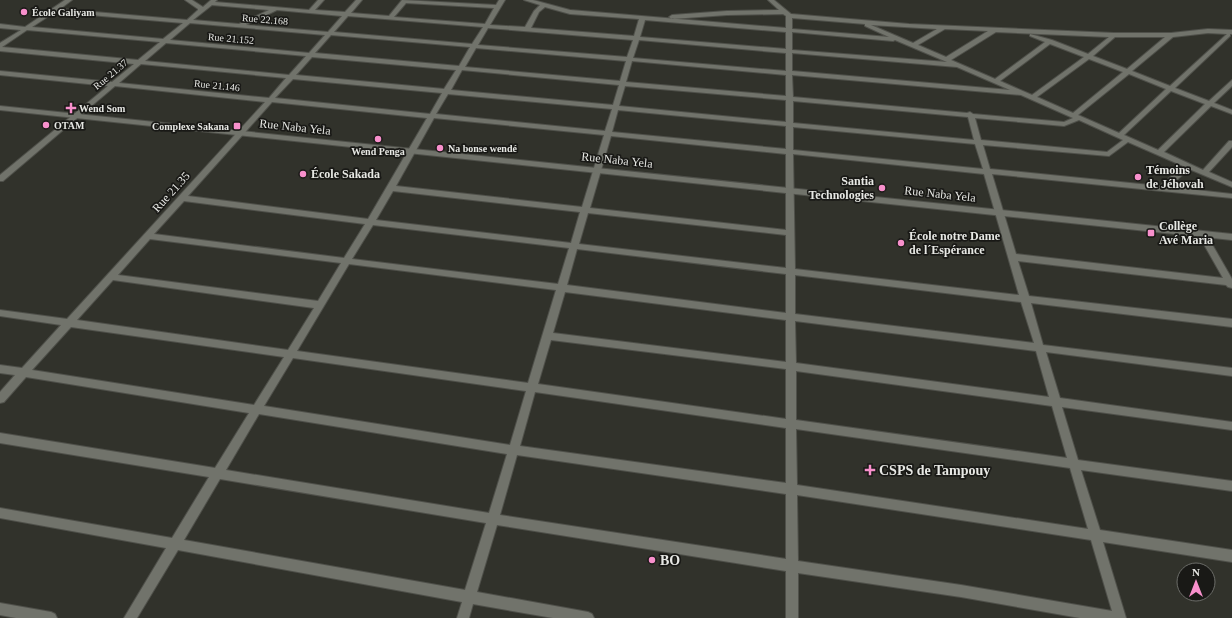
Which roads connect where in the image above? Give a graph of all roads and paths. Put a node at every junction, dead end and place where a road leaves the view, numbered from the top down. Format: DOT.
graph roads {
  1 [pos="69,0"];
  2 [pos="188,0"];
  3 [pos="321,0"];
  4 [pos="359,0"];
  5 [pos="405,0"];
  6 [pos="502,0"];
  7 [pos="527,0"];
  8 [pos="771,0"];
  9 [pos="213,2"];
  10 [pos="544,5"];
  11 [pos="498,7"];
  12 [pos="275,9"];
  13 [pos="55,10"];
  14 [pos="201,10"];
  15 [pos="310,12"];
  16 [pos="345,14"];
  17 [pos="787,14"];
  18 [pos="390,18"];
  19 [pos="642,19"];
  20 [pos="659,19"];
  21 [pos="188,21"];
  22 [pos="855,22"];
  23 [pos="0,26"];
  24 [pos="240,26"];
  25 [pos="487,26"];
  26 [pos="27,28"];
  27 [pos="943,28"];
  28 [pos="527,29"];
  29 [pos="994,30"];
  30 [pos="790,32"];
  31 [pos="1024,32"];
  32 [pos="328,34"];
  33 [pos="1229,34"];
  34 [pos="1114,35"];
  35 [pos="1171,35"];
  36 [pos="636,39"];
  37 [pos="899,39"];
  38 [pos="1050,41"];
  39 [pos="164,42"];
  40 [pos="913,46"];
  41 [pos="473,47"];
  42 [pos="0,48"];
  43 [pos="790,52"];
  44 [pos="310,55"];
  45 [pos="1090,56"];
  46 [pos="630,60"];
  47 [pos="946,60"];
  48 [pos="139,62"];
  49 [pos="957,65"];
  50 [pos="461,68"];
  51 [pos="1129,71"];
  52 [pos="0,73"];
  53 [pos="790,74"];
  54 [pos="291,77"];
  55 [pos="623,82"];
  56 [pos="995,82"];
  57 [pos="1232,82"];
  58 [pos="112,85"];
  59 [pos="1171,88"];
  60 [pos="447,91"];
  61 [pos="1022,93"];
  62 [pos="790,98"];
  63 [pos="1032,98"];
  64 [pos="270,101"];
  65 [pos="1210,103"];
  66 [pos="616,107"];
  67 [pos="0,108"];
  68 [pos="1232,112"];
  69 [pos="970,114"];
  70 [pos="75,116"];
  71 [pos="431,116"];
  72 [pos="1075,117"];
  73 [pos="790,124"];
  74 [pos="241,133"];
  75 [pos="608,134"];
  76 [pos="1119,136"];
  77 [pos="1127,140"];
  78 [pos="978,142"];
  79 [pos="1232,143"];
  80 [pos="413,151"];
  81 [pos="790,152"];
  82 [pos="1159,153"];
  83 [pos="1188,166"];
  84 [pos="597,170"];
  85 [pos="987,172"];
  86 [pos="1204,173"];
  87 [pos="0,178"];
  88 [pos="1232,185"];
  89 [pos="391,188"];
  90 [pos="1163,188"];
  91 [pos="790,190"];
  92 [pos="1232,196"];
  93 [pos="182,198"];
  94 [pos="585,210"];
  95 [pos="999,212"];
  96 [pos="370,222"];
  97 [pos="790,233"];
  98 [pos="1202,234"];
  99 [pos="148,236"];
  100 [pos="1232,237"];
  101 [pos="574,245"];
  102 [pos="1012,257"];
  103 [pos="347,261"];
  104 [pos="790,271"];
  105 [pos="111,277"];
  106 [pos="1231,283"];
  107 [pos="562,288"];
  108 [pos="1024,298"];
  109 [pos="320,305"];
  110 [pos="0,313"];
  111 [pos="791,317"];
  112 [pos="69,323"];
  113 [pos="1232,323"];
  114 [pos="547,336"];
  115 [pos="1039,348"];
  116 [pos="291,354"];
  117 [pos="790,366"];
  118 [pos="0,369"];
  119 [pos="1232,372"];
  120 [pos="24,373"];
  121 [pos="532,387"];
  122 [pos="0,399"];
  123 [pos="1056,402"];
  124 [pos="257,409"];
  125 [pos="790,424"];
  126 [pos="1232,426"];
  127 [pos="0,438"];
  128 [pos="514,450"];
  129 [pos="1074,463"];
  130 [pos="218,474"];
  131 [pos="1232,486"];
  132 [pos="790,488"];
  133 [pos="0,513"];
  134 [pos="493,518"];
  135 [pos="1095,535"];
  136 [pos="174,545"];
  137 [pos="1232,556"];
  138 [pos="790,566"];
  139 [pos="469,598"];
  140 [pos="0,609"];
  141 [pos="51,618"];
  142 [pos="130,618"];
  143 [pos="463,618"];
  144 [pos="588,618"];
  145 [pos="792,618"];
  146 [pos="1116,618"];
  147 [pos="1120,618"];
  1 -- 13 [label="street"];
  2 -- 14 [label="street"];
  3 -- 15 [label="street"];
  4 -- 16 [label="street, Rue 21.35"];
  5 -- 11 [label="street"];
  5 -- 18 [label="street"];
  6 -- 11 [label="street"];
  7 -- 10 [label="street"];
  8 -- 17 [label="street"];
  9 -- 12 [label="street"];
  9 -- 14 [label="street, Rue 21.37"];
  10 -- 19 [label="street"];
  10 -- 28 [label="street"];
  11 -- 25 [label="street"];
  12 -- 15 [label="street"];
  12 -- 24 [label="street"];
  13 -- 21 [label="street, Rue 22.168"];
  13 -- 26 [label="street"];
  14 -- 21 [label="street, Rue 21.37"];
  15 -- 16 [label="street"];
  16 -- 18 [label="street"];
  16 -- 32 [label="street, Rue 21.35"];
  17 -- 20 [label="street"];
  17 -- 22 [label="street"];
  17 -- 30 [label="street"];
  18 -- 25 [label="street"];
  19 -- 20 [label="street"];
  19 -- 36 [label="street"];
  20 -- 30 [label="street"];
  21 -- 24 [label="street, Rue 22.168"];
  21 -- 39 [label="street, Rue 21.37"];
  22 -- 27 [label="street"];
  22 -- 37 [label="street"];
  23 -- 26 [label="street, Rue 21.152"];
  24 -- 32 [label="street, Rue 22.168"];
  25 -- 28 [label="street"];
  25 -- 41 [label="street"];
  26 -- 39 [label="street, Rue 21.152"];
  26 -- 42 [label="street"];
  27 -- 29 [label="street"];
  27 -- 40 [label="street"];
  28 -- 36 [label="street"];
  29 -- 31 [label="street"];
  29 -- 47 [label="street"];
  30 -- 37 [label="street"];
  30 -- 43 [label="street"];
  31 -- 34 [label="street"];
  31 -- 38 [label="street"];
  32 -- 41 [label="street, Rue 22.168"];
  32 -- 44 [label="street, Rue 21.35"];
  33 -- 35 [label="street"];
  33 -- 59 [label="street"];
  34 -- 35 [label="street"];
  34 -- 45 [label="street"];
  35 -- 51 [label="street"];
  36 -- 43 [label="street"];
  36 -- 46 [label="street"];
  37 -- 40 [label="street"];
  38 -- 45 [label="street"];
  38 -- 56 [label="street"];
  39 -- 44 [label="street, Rue 21.152"];
  39 -- 48 [label="street, Rue 21.37"];
  40 -- 47 [label="street"];
  41 -- 46 [label="street, Rue 22.168"];
  41 -- 50 [label="street"];
  42 -- 48 [label="street"];
  43 -- 49 [label="street"];
  43 -- 53 [label="street"];
  44 -- 50 [label="street, Rue 21.152"];
  44 -- 54 [label="street, Rue 21.35"];
  45 -- 51 [label="street"];
  45 -- 63 [label="street"];
  46 -- 53 [label="street, Rue 22.168"];
  46 -- 55 [label="street"];
  47 -- 49 [label="street"];
  48 -- 54 [label="street"];
  48 -- 58 [label="street, Rue 21.37"];
  49 -- 56 [label="street"];
  50 -- 55 [label="street, Rue 21.152"];
  50 -- 60 [label="street"];
  51 -- 59 [label="street"];
  51 -- 72 [label="street"];
  52 -- 58 [label="street, Rue 21.146"];
  53 -- 61 [label="street, Rue 22.168"];
  53 -- 62 [label="street"];
  54 -- 60 [label="street"];
  54 -- 64 [label="street, Rue 21.35"];
  55 -- 62 [label="street, Rue 21.152"];
  55 -- 66 [label="street"];
  56 -- 61 [label="street"];
  57 -- 65 [label="street"];
  58 -- 64 [label="street, Rue 21.146"];
  58 -- 70 [label="street, Rue 21.37"];
  59 -- 65 [label="street"];
  59 -- 76 [label="street"];
  60 -- 66 [label="street"];
  60 -- 71 [label="street"];
  61 -- 63 [label="street"];
  62 -- 69 [label="street, Rue 21.152"];
  62 -- 73 [label="street"];
  63 -- 72 [label="street"];
  64 -- 71 [label="street, Rue 21.146"];
  64 -- 74 [label="street, Rue 21.35"];
  65 -- 68 [label="street"];
  65 -- 82 [label="street"];
  66 -- 73 [label="street"];
  66 -- 75 [label="street"];
  67 -- 70 [label="street, Rue Naba Yela"];
  69 -- 72 [label="street, Rue 21.152"];
  69 -- 78 [label="street"];
  70 -- 74 [label="street, Rue Naba Yela"];
  70 -- 87 [label="street, Rue 21.37"];
  71 -- 75 [label="street, Rue 21.146"];
  71 -- 80 [label="street"];
  72 -- 76 [label="street"];
  73 -- 78 [label="street"];
  73 -- 81 [label="street"];
  74 -- 80 [label="street, Rue Naba Yela"];
  74 -- 93 [label="street, Rue 21.35"];
  75 -- 81 [label="street, Rue 21.146"];
  75 -- 84 [label="street"];
  76 -- 77 [label="street"];
  77 -- 78 [label="street"];
  77 -- 82 [label="street"];
  78 -- 85 [label="street"];
  79 -- 86 [label="street"];
  80 -- 84 [label="street, Rue Naba Yela"];
  80 -- 89 [label="street"];
  81 -- 85 [label="street, Rue 21.146"];
  81 -- 91 [label="street"];
  82 -- 83 [label="street"];
  83 -- 86 [label="street"];
  83 -- 90 [label="street"];
  84 -- 91 [label="street, Rue Naba Yela"];
  84 -- 94 [label="street"];
  85 -- 90 [label="street, Rue 21.146"];
  85 -- 95 [label="street"];
  86 -- 88 [label="street"];
  89 -- 94 [label="street"];
  89 -- 96 [label="street"];
  90 -- 92 [label="street, Rue 21.146"];
  91 -- 95 [label="street, Rue Naba Yela"];
  91 -- 97 [label="street"];
  93 -- 96 [label="street"];
  93 -- 99 [label="street, Rue 21.35"];
  94 -- 97 [label="street"];
  94 -- 101 [label="street"];
  95 -- 98 [label="street, Rue Naba Yela"];
  95 -- 102 [label="street"];
  96 -- 101 [label="street"];
  96 -- 103 [label="street"];
  97 -- 104 [label="street"];
  98 -- 100 [label="street, Rue Naba Yela"];
  98 -- 106 [label="street"];
  99 -- 103 [label="street"];
  99 -- 105 [label="street, Rue 21.35"];
  101 -- 104 [label="street"];
  101 -- 107 [label="street"];
  102 -- 106 [label="street"];
  102 -- 108 [label="street"];
  103 -- 107 [label="street"];
  103 -- 109 [label="street"];
  104 -- 108 [label="street"];
  104 -- 111 [label="street"];
  105 -- 109 [label="street"];
  105 -- 112 [label="street, Rue 21.35"];
  107 -- 111 [label="street"];
  107 -- 114 [label="street"];
  108 -- 113 [label="street"];
  108 -- 115 [label="street"];
  109 -- 116 [label="street"];
  110 -- 112 [label="street"];
  111 -- 115 [label="street"];
  111 -- 117 [label="street"];
  112 -- 116 [label="street"];
  112 -- 120 [label="street, Rue 21.35"];
  114 -- 117 [label="street"];
  114 -- 121 [label="street"];
  115 -- 119 [label="street"];
  115 -- 123 [label="street"];
  116 -- 121 [label="street"];
  116 -- 124 [label="street"];
  117 -- 123 [label="street"];
  117 -- 125 [label="street"];
  118 -- 120 [label="street"];
  120 -- 122 [label="street, Rue 21.35"];
  120 -- 124 [label="street"];
  121 -- 125 [label="street"];
  121 -- 128 [label="street"];
  123 -- 126 [label="street"];
  123 -- 129 [label="street"];
  124 -- 128 [label="street"];
  124 -- 130 [label="street"];
  125 -- 129 [label="street"];
  125 -- 132 [label="street"];
  127 -- 130 [label="street"];
  128 -- 132 [label="street"];
  128 -- 134 [label="street"];
  129 -- 131 [label="street"];
  129 -- 135 [label="street"];
  130 -- 134 [label="street"];
  130 -- 136 [label="street"];
  132 -- 135 [label="street"];
  132 -- 138 [label="street"];
  133 -- 136 [label="street"];
  134 -- 138 [label="street"];
  134 -- 139 [label="street"];
  135 -- 137 [label="street"];
  135 -- 147 [label="street"];
  136 -- 139 [label="street"];
  136 -- 142 [label="street"];
  138 -- 145 [label="street"];
  138 -- 146 [label="street"];
  139 -- 143 [label="street"];
  139 -- 144 [label="street"];
  140 -- 141 [label="street"];
}
